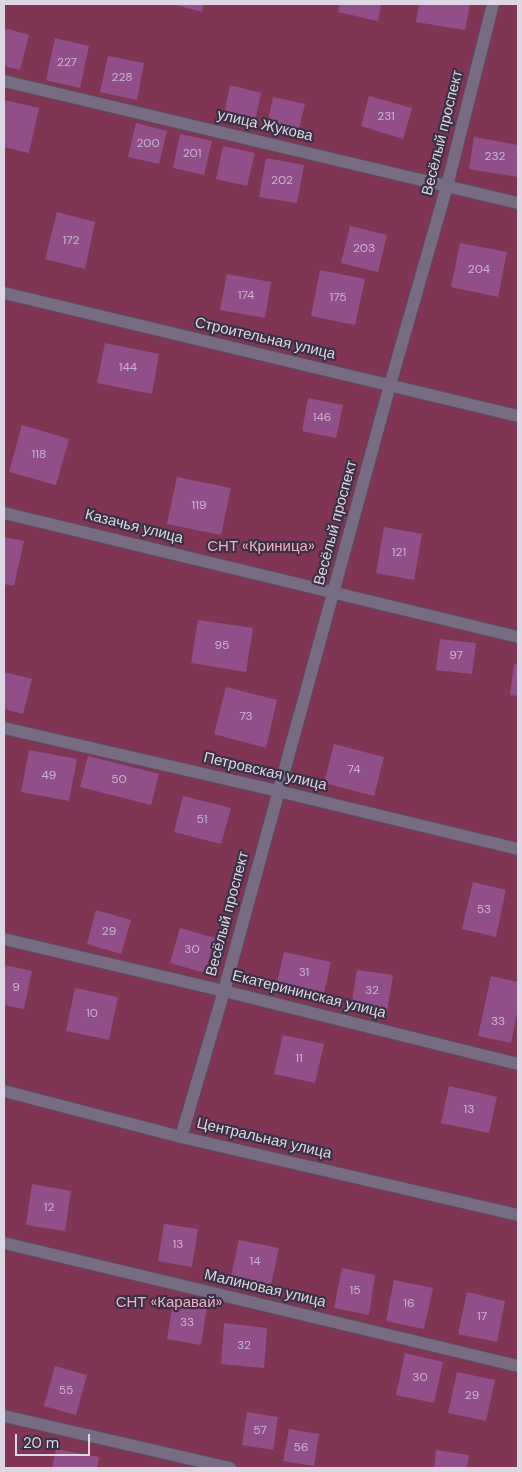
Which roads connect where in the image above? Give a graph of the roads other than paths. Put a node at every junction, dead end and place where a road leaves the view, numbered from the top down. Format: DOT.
graph roads {
  1 [pos="493,4"];
  2 [pos="4,81"];
  3 [pos="447,186"];
  4 [pos="518,203"];
  5 [pos="4,294"];
  6 [pos="390,385"];
  7 [pos="518,416"];
  8 [pos="4,513"];
  9 [pos="334,592"];
  10 [pos="518,637"];
  11 [pos="4,728"];
  12 [pos="278,791"];
  13 [pos="518,849"];
  14 [pos="4,939"];
  15 [pos="224,991"];
  16 [pos="518,1064"];
  17 [pos="4,1091"];
  18 [pos="181,1137"];
  19 [pos="518,1215"];
  20 [pos="4,1243"];
  21 [pos="518,1366"];
  22 [pos="4,1416"];
  23 [pos="230,1468"];
  1 -- 3 [label="street, Весёлый проспект"];
  2 -- 3 [label="street, улица Жукова"];
  3 -- 4 [label="street, улица Жукова"];
  3 -- 6 [label="street, Весёлый проспект"];
  5 -- 6 [label="street, Строительная улица"];
  6 -- 7 [label="street, Строительная улица"];
  6 -- 9 [label="street, Весёлый проспект"];
  8 -- 9 [label="street, Казачья улица"];
  9 -- 10 [label="street, Казачья улица"];
  9 -- 12 [label="street, Весёлый проспект"];
  11 -- 12 [label="street, Петровская улица"];
  12 -- 13 [label="street, Петровская улица"];
  12 -- 15 [label="street, Весёлый проспект"];
  14 -- 15 [label="street, Екатерининская улица"];
  15 -- 16 [label="street, Екатерининская улица"];
  15 -- 18 [label="street, Весёлый проспект"];
  17 -- 18 [label="street, Центральная улица"];
  18 -- 19 [label="street, Центральная улица"];
  20 -- 21 [label="street, Малиновая улица"];
  22 -- 23 [label="street"];
}
